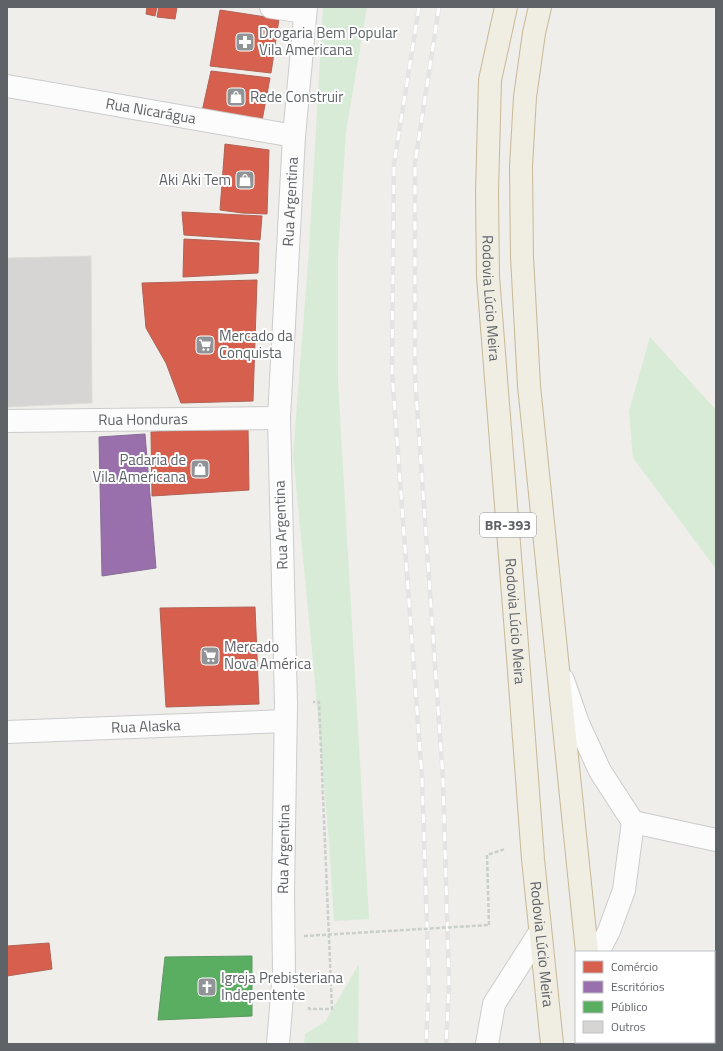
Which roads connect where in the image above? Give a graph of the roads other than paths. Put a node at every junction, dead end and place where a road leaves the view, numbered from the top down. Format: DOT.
graph roads {
  1 [pos="271,7"];
  2 [pos="506,7"];
  3 [pos="540,7"];
  4 [pos="305,10"];
  5 [pos="7,86"];
  6 [pos="294,136"];
  7 [pos="279,418"];
  8 [pos="7,421"];
  9 [pos="557,660"];
  10 [pos="286,712"];
  11 [pos="7,732"];
  12 [pos="633,822"];
  13 [pos="716,840"];
  14 [pos="540,932"];
  15 [pos="587,951"];
  16 [pos="598,951"];
  17 [pos="278,1044"];
  18 [pos="486,1044"];
  19 [pos="552,1044"];
  1 -- 4 [label="street"];
  2 -- 14 [label="highway, Rodovia Lúcio Meira / BR-393"];
  3 -- 9 [label="highway, BR-393"];
  4 -- 6 [label="street, Rua Argentina"];
  5 -- 6 [label="street, Rua Nicarágua"];
  6 -- 7 [label="street, Rua Argentina"];
  7 -- 8 [label="street, Rua Honduras"];
  7 -- 10 [label="street, Rua Argentina"];
  9 -- 12 [label="street"];
  9 -- 15 [label="highway, BR-393"];
  10 -- 11 [label="street, Rua Alaska"];
  10 -- 17 [label="street, Rua Argentina"];
  12 -- 13 [label="street"];
  12 -- 16 [label="street"];
  14 -- 18 [label="street"];
  14 -- 19 [label="highway, Rodovia Lúcio Meira / BR-393"];
}
